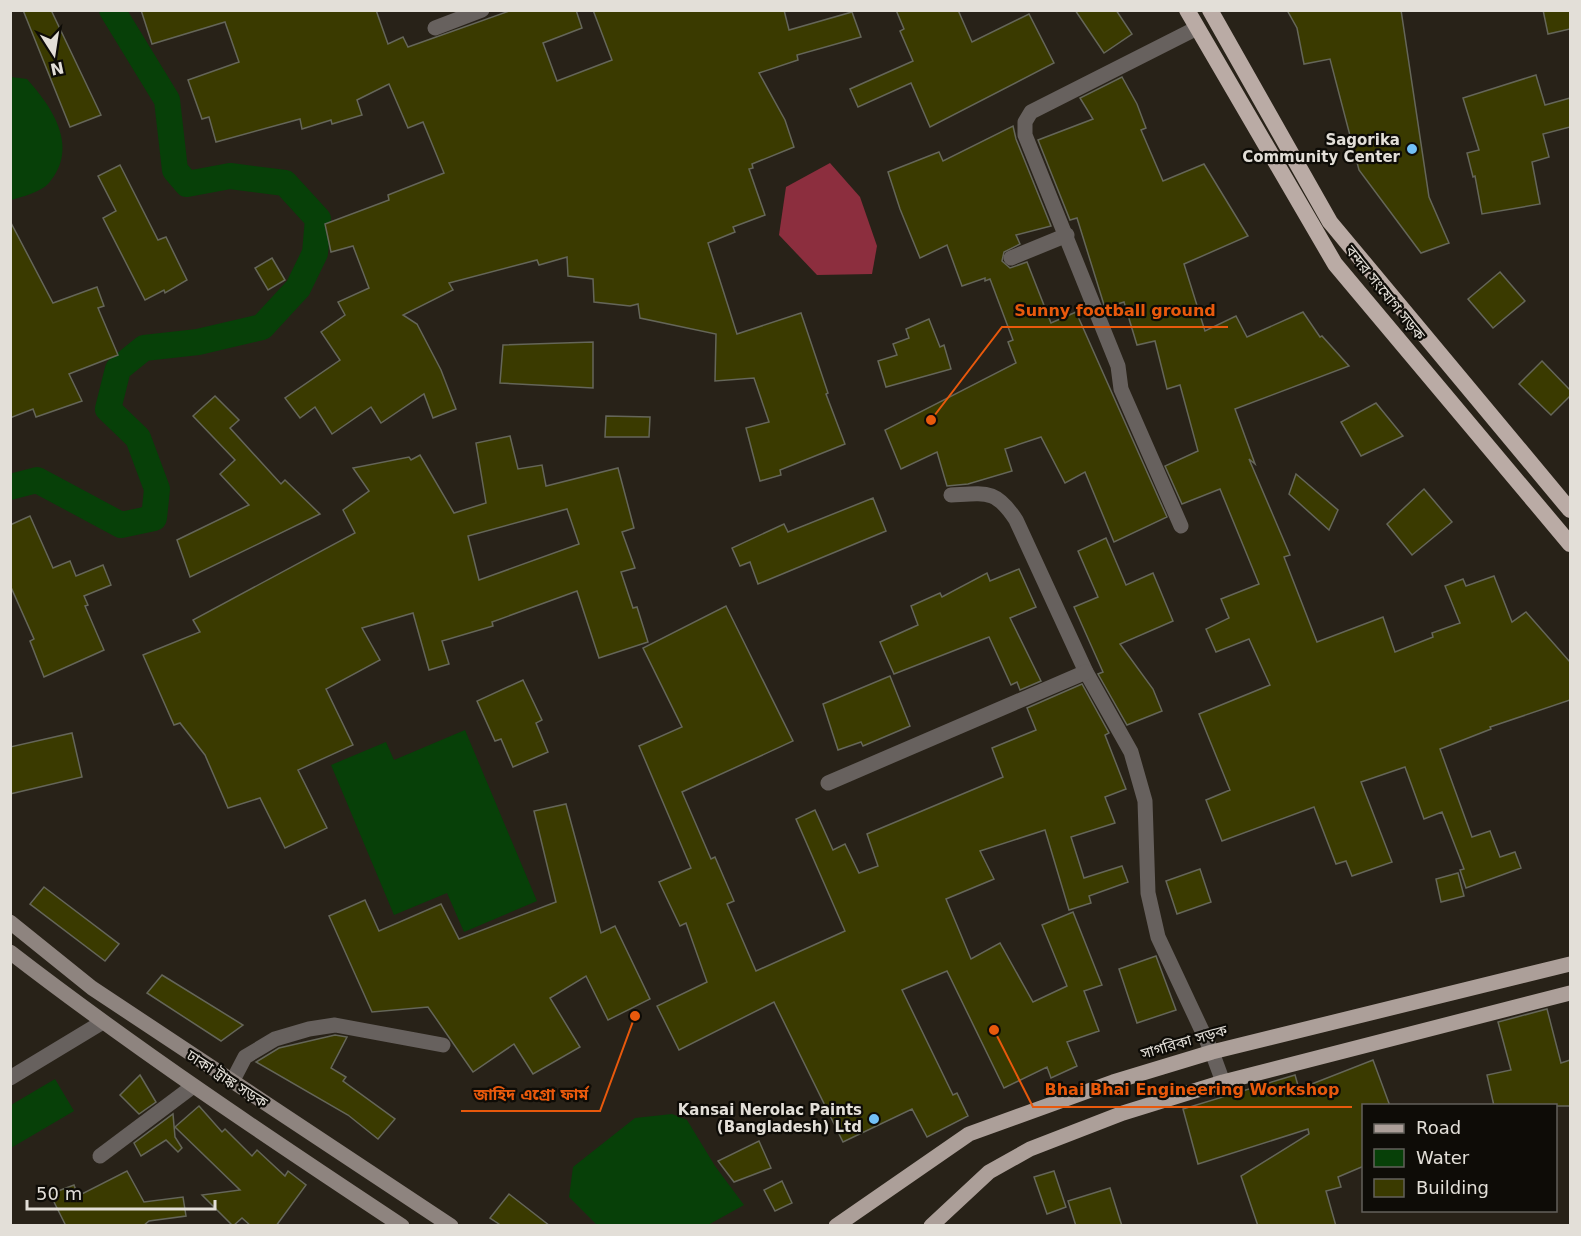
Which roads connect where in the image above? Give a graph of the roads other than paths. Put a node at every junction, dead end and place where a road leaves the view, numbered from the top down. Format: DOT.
graph roads {
  1 [pos="482,10"];
  2 [pos="1187,10"];
  3 [pos="1210,10"];
  4 [pos="435,28"];
  5 [pos="1197,28"];
  6 [pos="1067,234"];
  7 [pos="1011,258"];
  8 [pos="951,495"];
  9 [pos="1570,510"];
  10 [pos="1181,526"];
  11 [pos="1570,544"];
  12 [pos="1086,672"];
  13 [pos="828,783"];
  14 [pos="10,922"];
  15 [pos="10,952"];
  16 [pos="1570,964"];
  17 [pos="1570,993"];
  18 [pos="101,1023"];
  19 [pos="443,1045"];
  20 [pos="1212,1052"];
  21 [pos="10,1078"];
  22 [pos="232,1082"];
  23 [pos="1223,1082"];
  24 [pos="192,1087"];
  25 [pos="99,1156"];
  26 [pos="402,1226"];
  27 [pos="452,1226"];
  28 [pos="836,1226"];
  29 [pos="931,1226"];
  1 -- 4 [label="street"];
  2 -- 5 [label="highway, বন্দর সংযোগ সড়ক"];
  3 -- 9 [label="highway, বন্দর সংযোগ সড়ক"];
  5 -- 6 [label="street"];
  5 -- 11 [label="highway, বন্দর সংযোগ সড়ক"];
  6 -- 7 [label="street"];
  6 -- 10 [label="street"];
  8 -- 12 [label="street"];
  12 -- 13 [label="street"];
  12 -- 20 [label="street"];
  14 -- 22 [label="main road, ঢাকা ট্রাঙ্ক সড়ক"];
  15 -- 18 [label="main road, ঢাকা ট্রাঙ্ক সড়ক"];
  16 -- 20 [label="main road, সাগরিকা সড়ক"];
  17 -- 23 [label="main road"];
  18 -- 21 [label="street"];
  18 -- 24 [label="main road, ঢাকা ট্রাঙ্ক সড়ক"];
  19 -- 22 [label="street"];
  20 -- 23 [label="street"];
  20 -- 28 [label="main road, সাগরিকা সড়ক"];
  22 -- 27 [label="main road, ঢাকা ট্রাঙ্ক সড়ক"];
  23 -- 29 [label="main road"];
  24 -- 25 [label="street"];
  24 -- 26 [label="main road, ঢাকা ট্রাঙ্ক সড়ক"];
}
